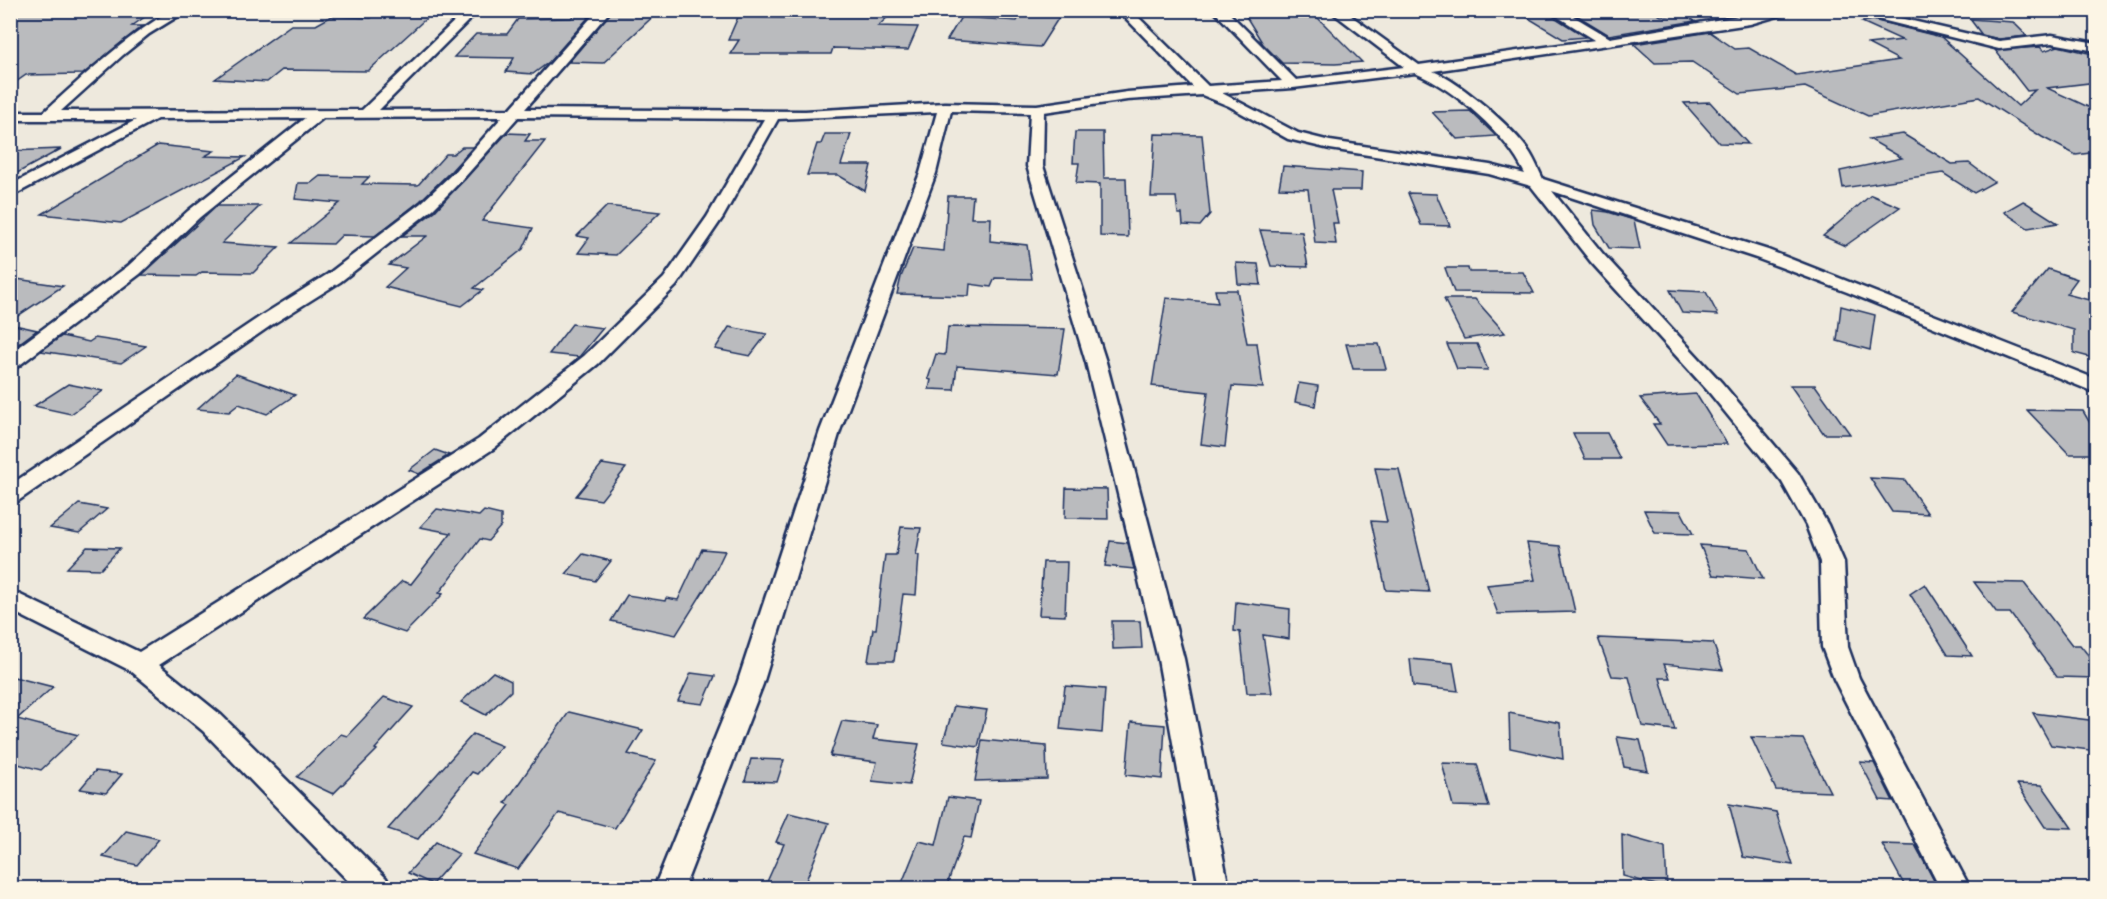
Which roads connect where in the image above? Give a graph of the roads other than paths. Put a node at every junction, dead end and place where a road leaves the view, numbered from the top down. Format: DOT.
graph roads {
  1 [pos="182,10"];
  2 [pos="473,10"];
  3 [pos="605,10"];
  4 [pos="1124,10"];
  5 [pos="1219,10"];
  6 [pos="1335,10"];
  7 [pos="1553,10"];
  8 [pos="1848,10"];
  9 [pos="1788,11"];
  10 [pos="1606,41"];
  11 [pos="2097,47"];
  12 [pos="1416,69"];
  13 [pos="1293,84"];
  14 [pos="1205,91"];
  15 [pos="945,107"];
  16 [pos="1037,109"];
  17 [pos="514,112"];
  18 [pos="367,113"];
  19 [pos="155,114"];
  20 [pos="320,114"];
  21 [pos="49,115"];
  22 [pos="773,115"];
  23 [pos="10,116"];
  24 [pos="1536,180"];
  25 [pos="10,192"];
  26 [pos="10,363"];
  27 [pos="2097,386"];
  28 [pos="10,496"];
  29 [pos="10,599"];
  30 [pos="140,664"];
  31 [pos="375,888"];
  32 [pos="669,888"];
  33 [pos="1214,888"];
  34 [pos="1955,888"];
  1 -- 21 [label="street"];
  2 -- 18 [label="street"];
  3 -- 17 [label="street"];
  4 -- 14 [label="street"];
  5 -- 13 [label="street"];
  6 -- 12 [label="street"];
  7 -- 10 [label="street"];
  8 -- 11 [label="street"];
  9 -- 10 [label="street"];
  10 -- 12 [label="street"];
  12 -- 13 [label="street"];
  12 -- 24 [label="street"];
  13 -- 14 [label="street"];
  14 -- 16 [label="street"];
  14 -- 24 [label="street"];
  15 -- 16 [label="street"];
  15 -- 22 [label="street"];
  15 -- 32 [label="street"];
  16 -- 33 [label="street"];
  17 -- 18 [label="street"];
  17 -- 22 [label="street"];
  17 -- 28 [label="street"];
  18 -- 20 [label="street"];
  19 -- 20 [label="street"];
  19 -- 21 [label="street"];
  19 -- 25 [label="street"];
  20 -- 26 [label="street"];
  21 -- 23 [label="street"];
  22 -- 30 [label="street"];
  24 -- 27 [label="street"];
  24 -- 34 [label="street"];
  29 -- 30 [label="street"];
  30 -- 31 [label="street"];
}
